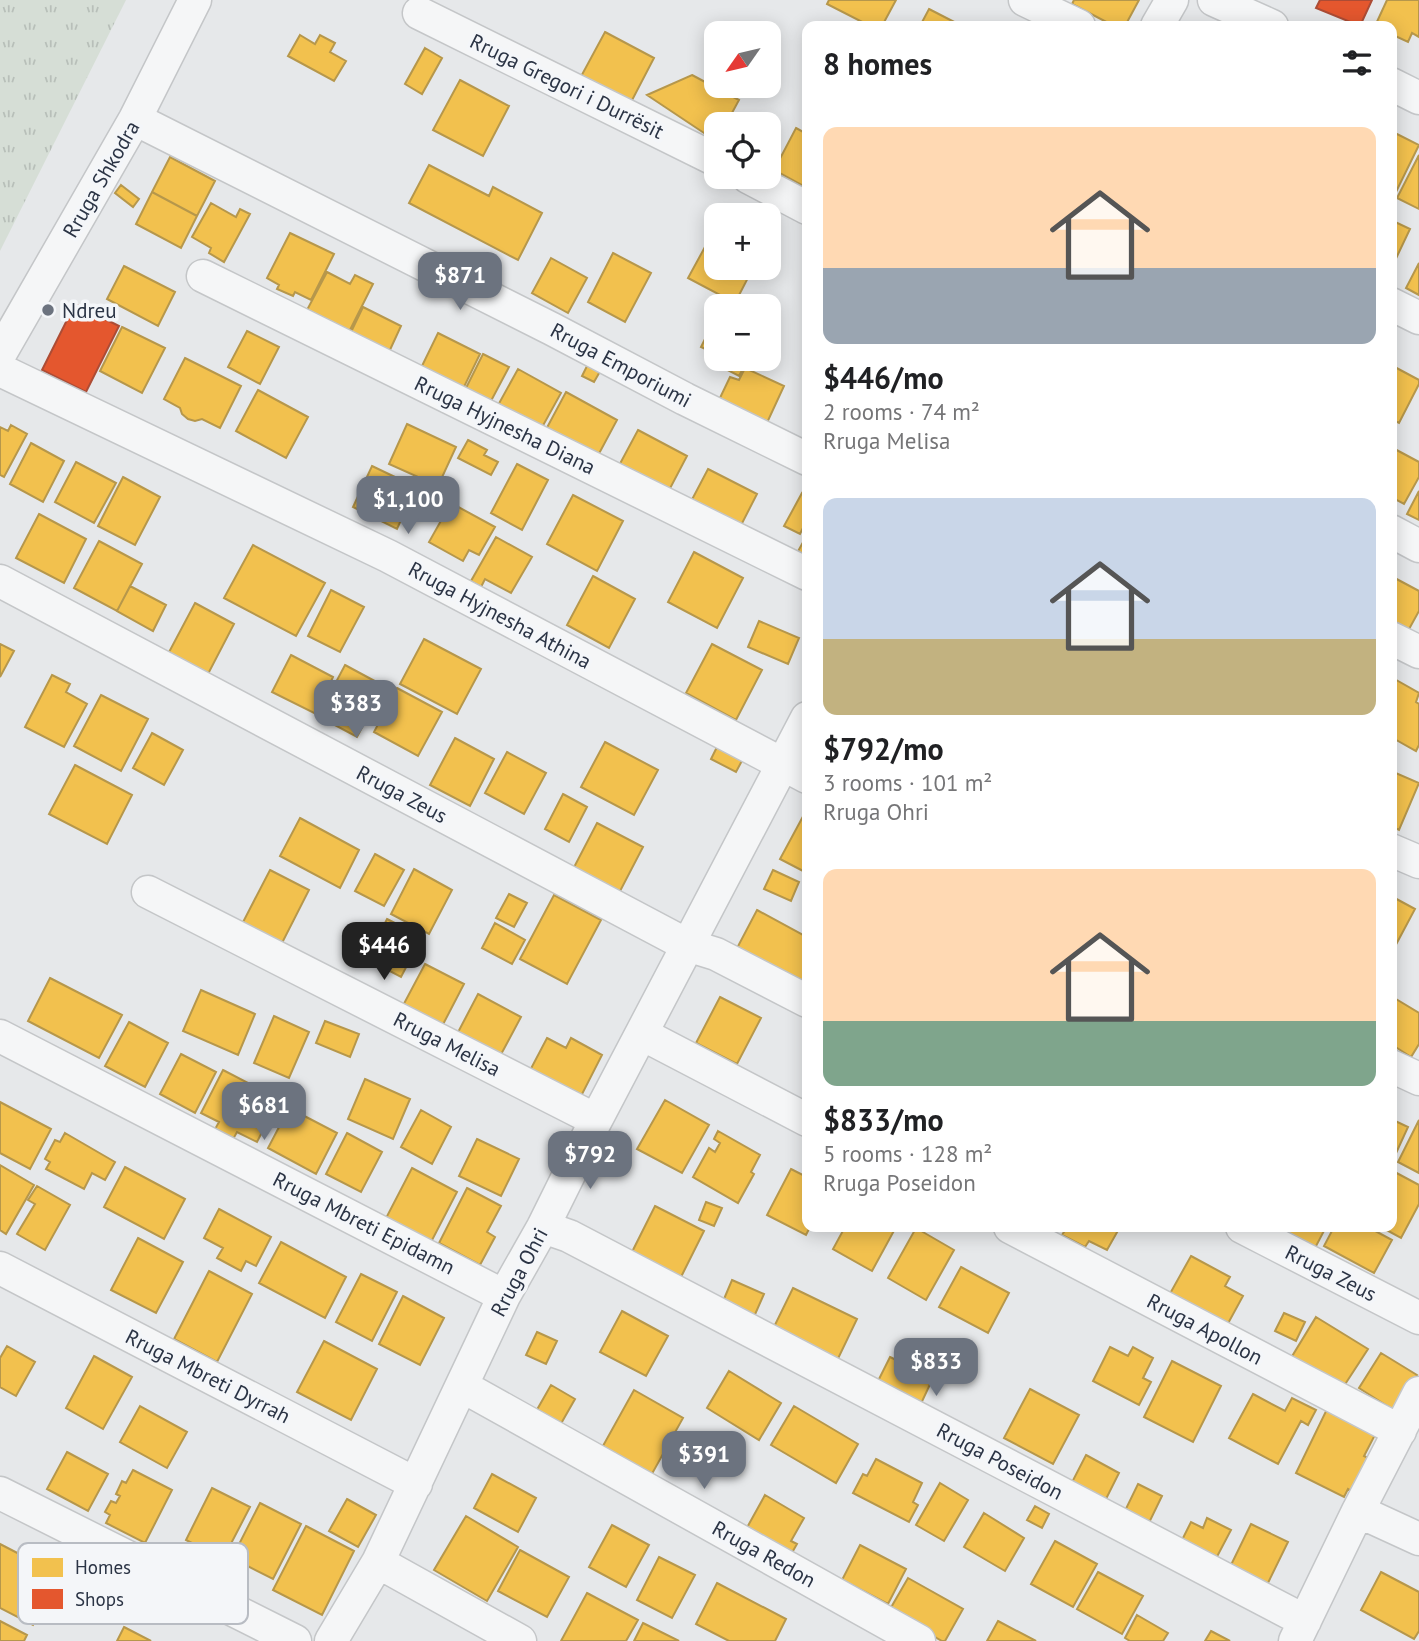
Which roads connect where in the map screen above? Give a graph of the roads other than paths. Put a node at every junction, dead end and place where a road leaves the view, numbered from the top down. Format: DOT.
graph roads {
  1 [pos="195,0"];
  2 [pos="1025,0"];
  3 [pos="1172,0"];
  4 [pos="1214,0"];
  5 [pos="419,12"];
  6 [pos="1069,21"];
  7 [pos="1160,21"];
  8 [pos="1261,21"];
  9 [pos="1397,87"];
  10 [pos="1419,98"];
  11 [pos="135,119"];
  12 [pos="704,154"];
  13 [pos="771,189"];
  14 [pos="802,205"];
  15 [pos="203,276"];
  16 [pos="1397,307"];
  17 [pos="1419,318"];
  18 [pos="0,354"];
  19 [pos="0,370"];
  20 [pos="802,457"];
  21 [pos="1397,534"];
  22 [pos="1419,546"];
  23 [pos="802,573"];
  24 [pos="0,581"];
  25 [pos="1397,641"];
  26 [pos="1419,652"];
  27 [pos="802,740"];
  28 [pos="795,771"];
  29 [pos="1397,853"];
  30 [pos="1419,862"];
  31 [pos="148,892"];
  32 [pos="687,945"];
  33 [pos="802,998"];
  34 [pos="642,1034"];
  35 [pos="0,1035"];
  36 [pos="1397,1069"];
  37 [pos="1419,1079"];
  38 [pos="802,1117"];
  39 [pos="596,1119"];
  40 [pos="543,1227"];
  41 [pos="1020,1232"];
  42 [pos="1252,1232"];
  43 [pos="0,1268"];
  44 [pos="504,1296"];
  45 [pos="1419,1318"];
  46 [pos="462,1386"];
  47 [pos="1419,1393"];
  48 [pos="1400,1431"];
  49 [pos="416,1484"];
  50 [pos="0,1493"];
  51 [pos="1358,1511"];
  52 [pos="1419,1539"];
  53 [pos="100,1543"];
  54 [pos="378,1562"];
  55 [pos="248,1617"];
  56 [pos="1300,1631"];
  57 [pos="295,1641"];
  58 [pos="331,1641"];
  59 [pos="520,1641"];
  60 [pos="919,1641"];
  1 -- 11 [label="street, Rruga Shkodra"];
  2 -- 6 [label="street"];
  3 -- 7 [label="street"];
  4 -- 8 [label="street"];
  5 -- 12 [label="street, Rruga Gregori i Durrësit"];
  9 -- 10 [label="street"];
  11 -- 18 [label="street, Rruga Shkodra"];
  11 -- 20 [label="street, Rruga Emporiumi"];
  13 -- 14 [label="street"];
  15 -- 23 [label="street, Rruga Hyjnesha Diana"];
  16 -- 17 [label="street"];
  19 -- 28 [label="street, Rruga Hyjnesha Athina"];
  21 -- 22 [label="street"];
  24 -- 32 [label="street, Rruga Zeus"];
  25 -- 26 [label="street"];
  27 -- 28 [label="street, Rruga Ohri"];
  28 -- 32 [label="street, Rruga Ohri"];
  29 -- 30 [label="street"];
  31 -- 39 [label="street, Rruga Melisa"];
  32 -- 33 [label="street, Rruga Zeus"];
  32 -- 34 [label="street, Rruga Ohri"];
  34 -- 38 [label="street"];
  34 -- 39 [label="street, Rruga Ohri"];
  35 -- 44 [label="street, Rruga Mbreti Epidamn"];
  36 -- 37 [label="street"];
  39 -- 40 [label="street, Rruga Ohri"];
  40 -- 44 [label="street, Rruga Ohri"];
  40 -- 56 [label="street, Rruga Poseidon"];
  41 -- 48 [label="street, Rruga Apollon"];
  42 -- 45 [label="street, Rruga Zeus"];
  43 -- 49 [label="street, Rruga Mbreti Dyrrah"];
  44 -- 46 [label="street, Rruga Ohri"];
  46 -- 49 [label="street, Rruga Ohri"];
  46 -- 60 [label="street, Rruga Redon"];
  47 -- 48 [label="street"];
  48 -- 51 [label="street"];
  49 -- 54 [label="street, Rruga Ohri"];
  50 -- 53 [label="street"];
  51 -- 52 [label="street"];
  51 -- 56 [label="street"];
  54 -- 58 [label="street, Rruga Ohri"];
  54 -- 59 [label="street"];
  55 -- 57 [label="street"];
}
